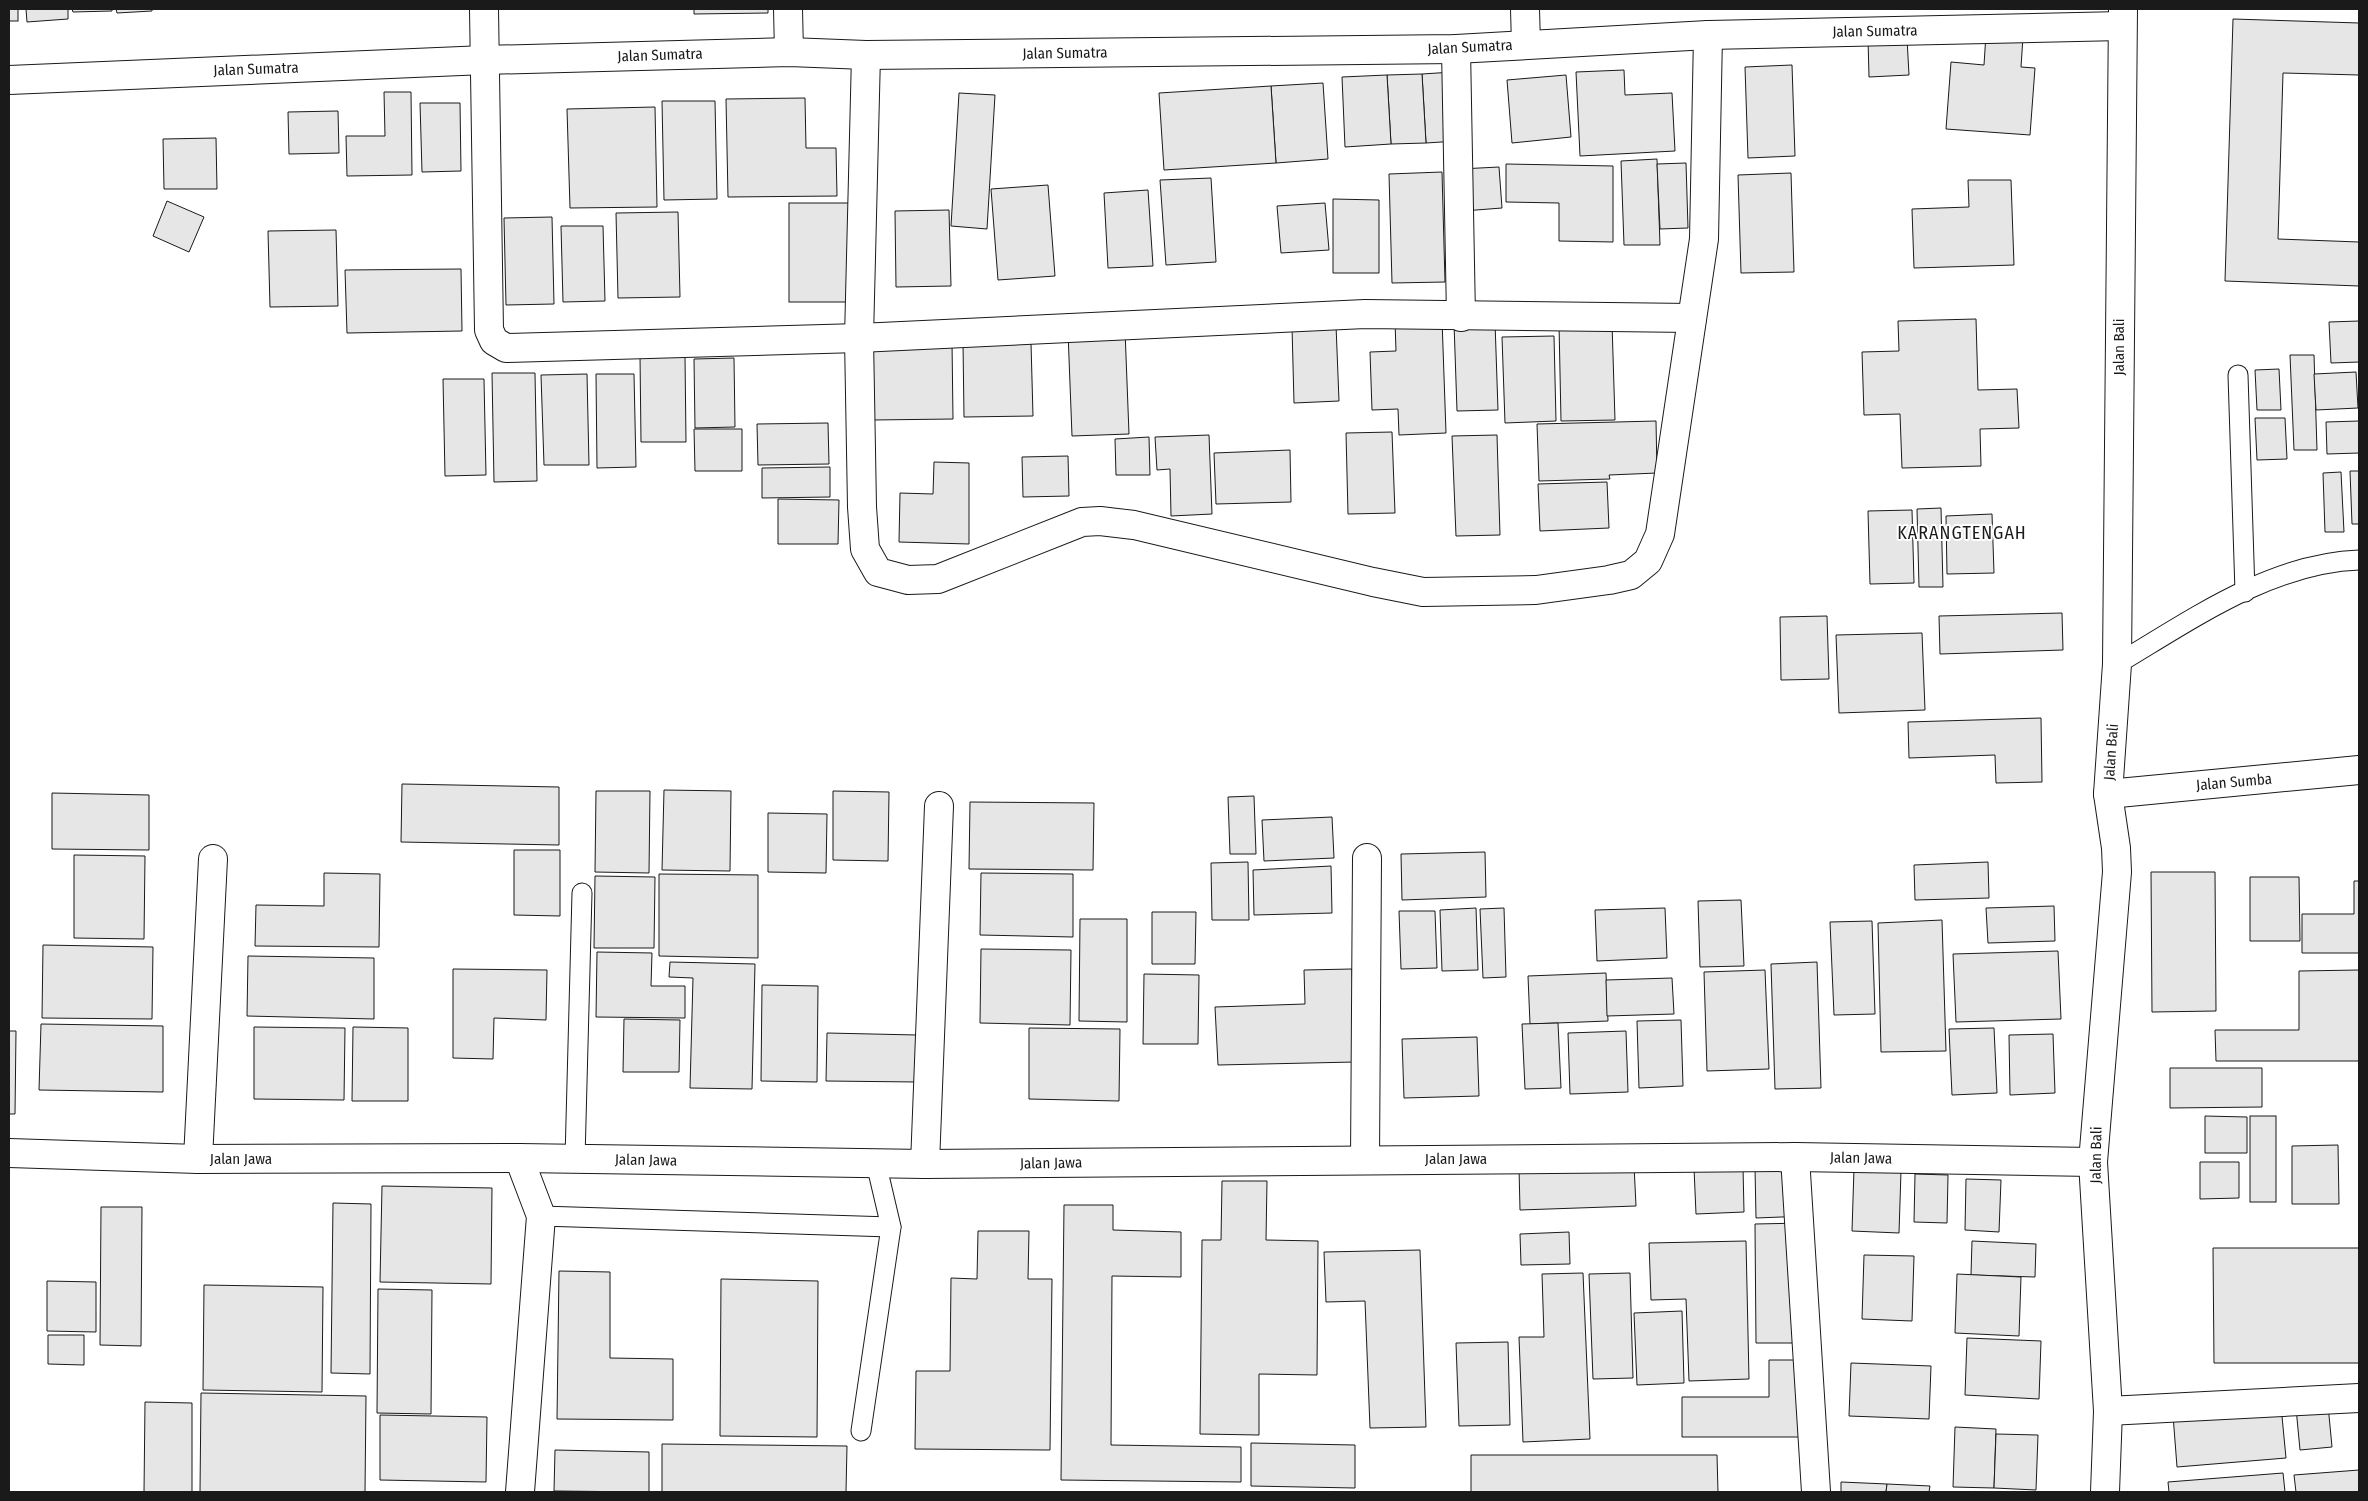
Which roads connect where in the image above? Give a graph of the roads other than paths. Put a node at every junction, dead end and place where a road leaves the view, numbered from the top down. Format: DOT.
graph roads {
  1 [pos="484,9"];
  2 [pos="788,9"];
  3 [pos="1525,9"];
  4 [pos="2122,17"];
  5 [pos="1708,35"];
  6 [pos="1526,44"];
  7 [pos="1456,49"];
  8 [pos="789,52"];
  9 [pos="866,55"];
  10 [pos="485,60"];
  11 [pos="9,80"];
  12 [pos="1461,316"];
  13 [pos="1692,318"];
  14 [pos="859,338"];
  15 [pos="2238,375"];
  16 [pos="2359,560"];
  17 [pos="2245,592"];
  18 [pos="2117,664"];
  19 [pos="2359,770"];
  20 [pos="2108,794"];
  21 [pos="939,806"];
  22 [pos="1367,858"];
  23 [pos="213,859"];
  24 [pos="582,893"];
  25 [pos="9,1153"];
  26 [pos="1795,1157"];
  27 [pos="519,1158"];
  28 [pos="198,1159"];
  29 [pos="575,1159"];
  30 [pos="1365,1160"];
  31 [pos="2093,1162"];
  32 [pos="876,1163"];
  33 [pos="925,1164"];
  34 [pos="541,1216"];
  35 [pos="891,1227"];
  36 [pos="2359,1398"];
  37 [pos="2108,1411"];
  38 [pos="861,1431"];
  39 [pos="520,1492"];
  40 [pos="1816,1492"];
  41 [pos="2105,1492"];
  1 -- 10 [label="main road"];
  2 -- 8 [label="main road"];
  3 -- 6 [label="main road"];
  4 -- 5 [label="main road, Jalan Sumatra"];
  4 -- 18 [label="main road, Jalan Bali"];
  5 -- 6 [label="main road, Jalan Sumatra"];
  5 -- 13 [label="main road"];
  6 -- 7 [label="main road, Jalan Sumatra"];
  7 -- 9 [label="main road, Jalan Sumatra"];
  7 -- 12 [label="main road"];
  8 -- 9 [label="main road, Jalan Sumatra"];
  8 -- 10 [label="main road, Jalan Sumatra"];
  9 -- 14 [label="main road"];
  10 -- 11 [label="main road, Jalan Sumatra"];
  10 -- 14 [label="main road"];
  12 -- 13 [label="main road"];
  12 -- 14 [label="main road"];
  13 -- 14 [label="main road"];
  15 -- 17 [label="lane"];
  16 -- 17 [label="lane"];
  17 -- 18 [label="lane"];
  18 -- 20 [label="main road, Jalan Bali"];
  19 -- 20 [label="main road, Jalan Sumba"];
  20 -- 31 [label="main road, Jalan Bali"];
  21 -- 33 [label="main road"];
  22 -- 30 [label="main road"];
  23 -- 28 [label="main road"];
  24 -- 29 [label="lane"];
  25 -- 28 [label="main road, Jalan Jawa"];
  26 -- 30 [label="main road, Jalan Jawa"];
  26 -- 31 [label="main road, Jalan Jawa"];
  26 -- 40 [label="main road"];
  27 -- 28 [label="main road, Jalan Jawa"];
  27 -- 29 [label="main road, Jalan Jawa"];
  27 -- 34 [label="main road"];
  29 -- 32 [label="main road, Jalan Jawa"];
  30 -- 33 [label="main road, Jalan Jawa"];
  31 -- 37 [label="main road, Jalan Bali"];
  32 -- 33 [label="main road, Jalan Jawa"];
  32 -- 35 [label="lane"];
  34 -- 35 [label="lane"];
  34 -- 39 [label="main road"];
  35 -- 38 [label="lane"];
  36 -- 37 [label="main road"];
  37 -- 41 [label="main road, Jalan Bali"];
}
